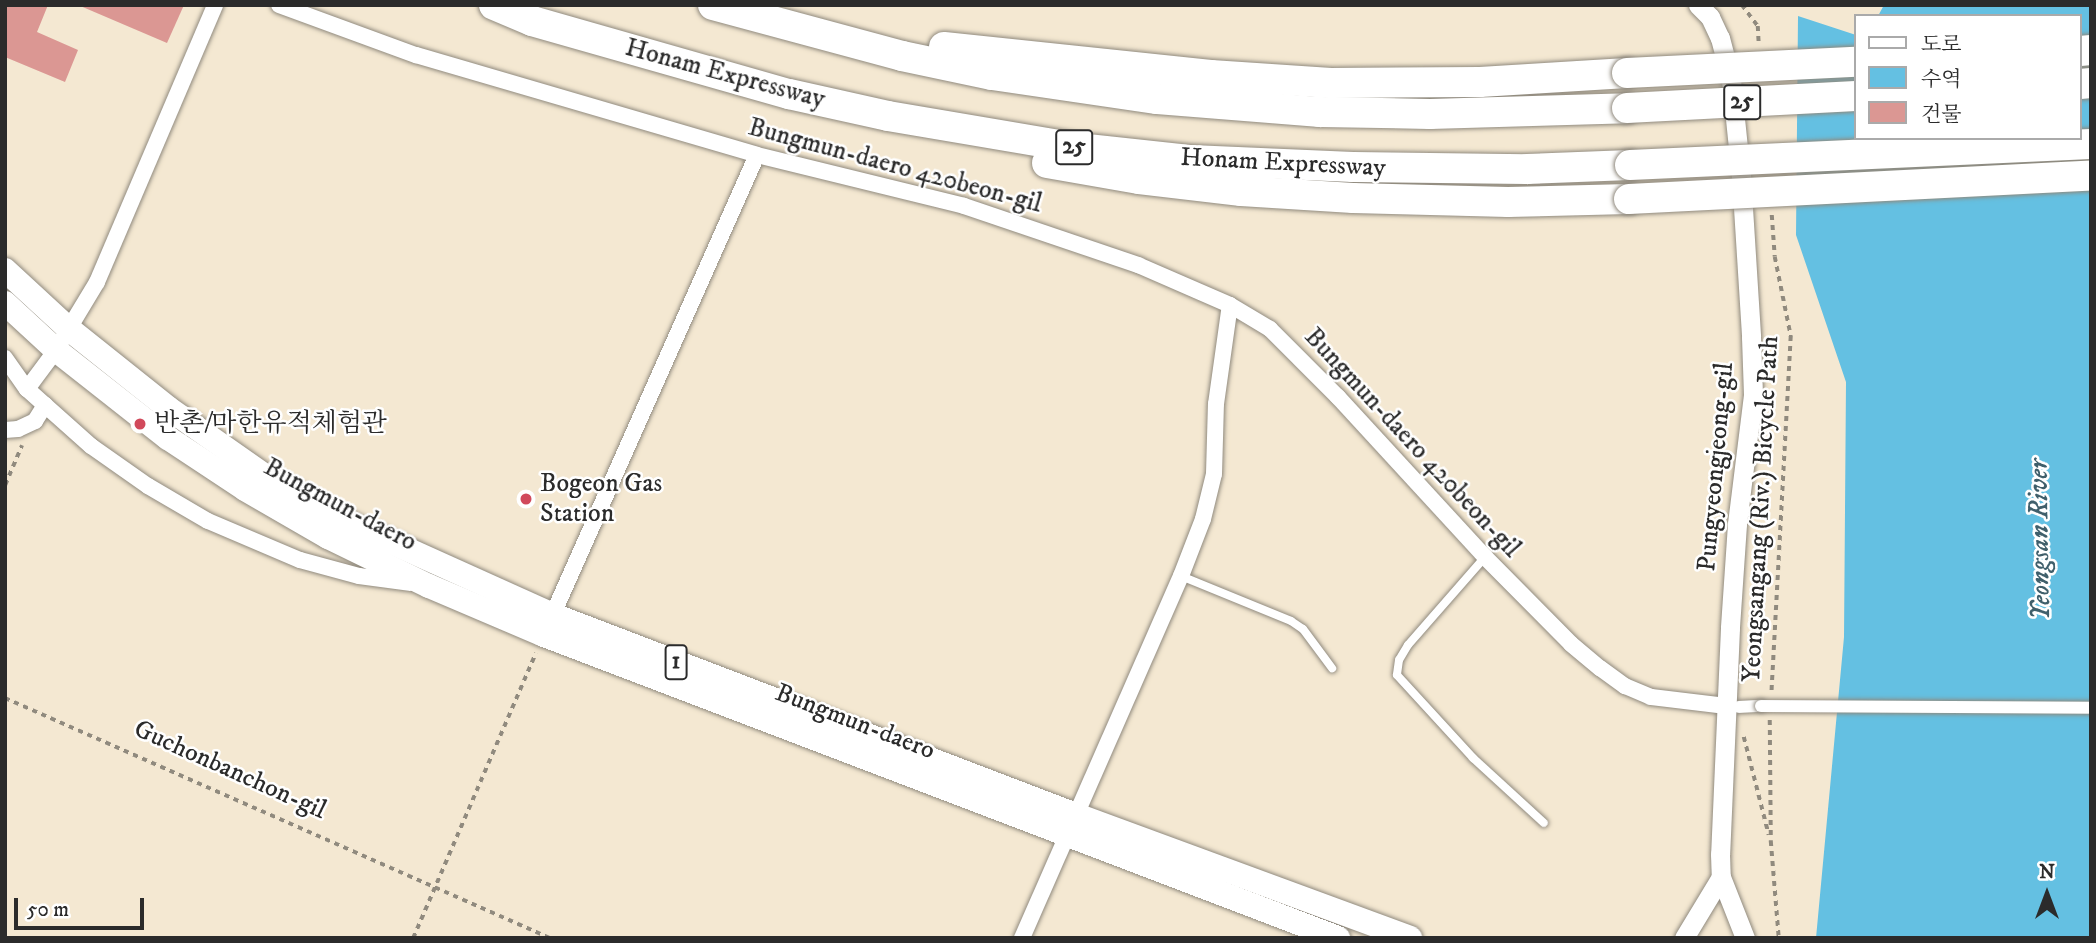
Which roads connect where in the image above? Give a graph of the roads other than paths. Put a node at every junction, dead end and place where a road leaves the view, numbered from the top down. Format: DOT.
graph roads {
  1 [pos="215,5"];
  2 [pos="279,5"];
  3 [pos="494,5"];
  4 [pos="713,5"];
  5 [pos="776,5"];
  6 [pos="1698,5"];
  7 [pos="532,21"];
  8 [pos="1854,62"];
  9 [pos="1854,96"];
  10 [pos="2091,144"];
  11 [pos="757,155"];
  12 [pos="2091,176"];
  13 [pos="5,270"];
  14 [pos="5,303"];
  15 [pos="1230,305"];
  16 [pos="69,329"];
  17 [pos="56,350"];
  18 [pos="5,358"];
  19 [pos="27,389"];
  20 [pos="45,405"];
  21 [pos="5,430"];
  22 [pos="1485,557"];
  23 [pos="1181,576"];
  24 [pos="429,586"];
  25 [pos="548,625"];
  26 [pos="1332,668"];
  27 [pos="1732,706"];
  28 [pos="2091,708"];
  29 [pos="1544,823"];
  30 [pos="1072,825"];
  31 [pos="1721,877"];
  32 [pos="1022,938"];
  33 [pos="1338,938"];
  34 [pos="1410,938"];
  35 [pos="1684,938"];
  36 [pos="1745,938"];
  1 -- 16 [label="street"];
  2 -- 11 [label="street, Bungmun-daero 420beon-gil"];
  3 -- 7 [label="highway, Honam Expressway / 25"];
  4 -- 9 [label="highway, Honam Expressway / 25, bridge"];
  5 -- 8 [label="highway, bridge"];
  6 -- 27 [label="street, Pungyeongjeong-gil"];
  7 -- 10 [label="highway, Honam Expressway / 25, bridge"];
  7 -- 12 [label="highway, bridge"];
  11 -- 15 [label="street, Bungmun-daero 420beon-gil"];
  11 -- 25 [label="street"];
  13 -- 16 [label="main road, Bungmun-daero / 1"];
  14 -- 17 [label="main road, Bungmun-daero / 1"];
  15 -- 22 [label="street, Bungmun-daero 420beon-gil"];
  15 -- 23 [label="street"];
  16 -- 17 [label="street"];
  16 -- 25 [label="main road, Bungmun-daero / 1"];
  17 -- 19 [label="street"];
  17 -- 24 [label="main road, Bungmun-daero / 1"];
  18 -- 19 [label="street"];
  19 -- 20 [label="street"];
  20 -- 21 [label="street"];
  20 -- 24 [label="street"];
  22 -- 27 [label="street, Bungmun-daero 420beon-gil"];
  22 -- 29 [label="lane"];
  23 -- 26 [label="lane"];
  23 -- 30 [label="street"];
  24 -- 25 [label="main road, Bungmun-daero / 1"];
  25 -- 30 [label="main road, Bungmun-daero / 1"];
  27 -- 28 [label="street, bridge"];
  27 -- 31 [label="street, Pungyeongjeong-gil"];
  30 -- 32 [label="street"];
  30 -- 33 [label="main road, Bungmun-daero / 1"];
  30 -- 34 [label="main road, Bungmun-daero / 1"];
  31 -- 35 [label="street"];
  31 -- 36 [label="street, Pungyeongjeong-gil"];
}
